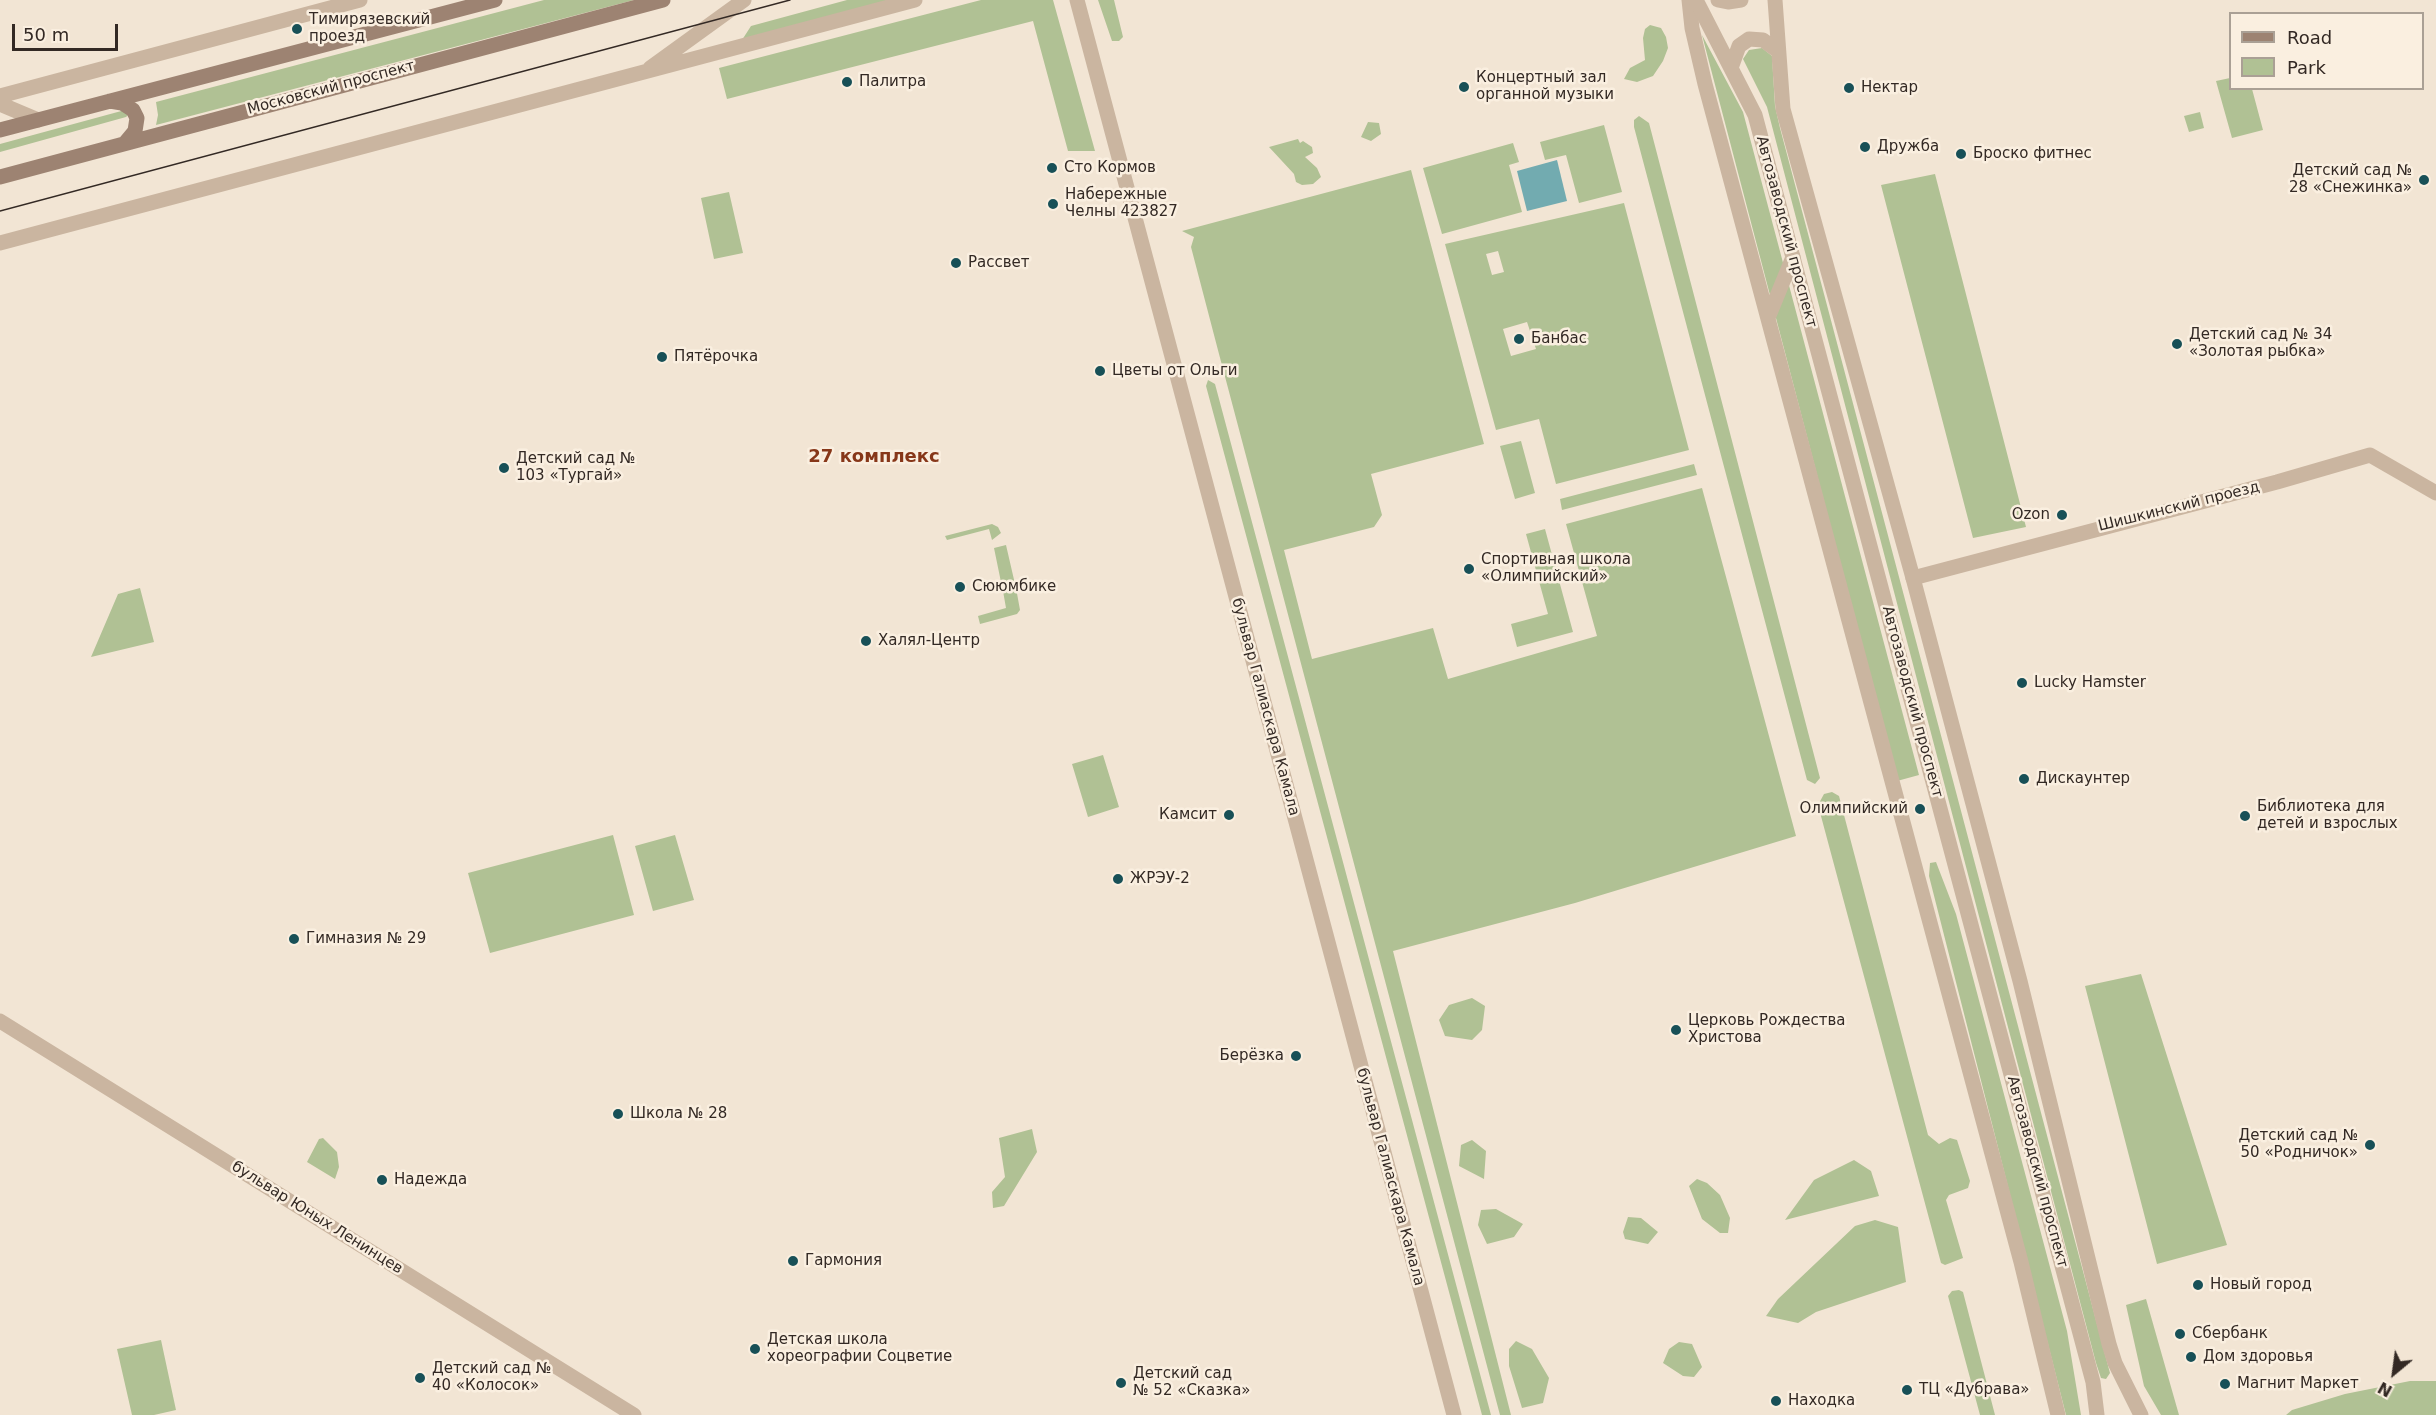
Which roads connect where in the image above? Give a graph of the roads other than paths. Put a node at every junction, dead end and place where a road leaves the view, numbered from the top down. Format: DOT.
graph roads {
  1 [pos="360,0"];
  2 [pos="495,0"];
  3 [pos="663,0"];
  4 [pos="744,0"];
  5 [pos="915,0"];
  6 [pos="1077,0"];
  7 [pos="1689,0"];
  8 [pos="1696,0"];
  9 [pos="1718,0"];
  10 [pos="1741,0"];
  11 [pos="1775,0"];
  12 [pos="1778,51"];
  13 [pos="1731,68"];
  14 [pos="642,74"];
  15 [pos="0,96"];
  16 [pos="110,101"];
  17 [pos="0,104"];
  18 [pos="38,120"];
  19 [pos="0,130"];
  20 [pos="125,143"];
  21 [pos="0,177"];
  22 [pos="0,243"];
  23 [pos="1793,257"];
  24 [pos="1768,318"];
  25 [pos="2436,493"];
  26 [pos="1913,578"];
  27 [pos="0,1021"];
  28 [pos="634,1415"];
  29 [pos="1454,1415"];
  30 [pos="2058,1415"];
  31 [pos="2097,1415"];
  32 [pos="2141,1415"];
  1 -- 15 [label="street"];
  2 -- 16 [label="main road"];
  3 -- 20 [label="main road, Московский проспект"];
  4 -- 14 [label="street"];
  5 -- 14 [label="street"];
  6 -- 29 [label="street, бульвар Галиаскара Камала"];
  7 -- 24 [label="street"];
  8 -- 13 [label="street, Автозаводский проспект"];
  9 -- 10 [label="street"];
  11 -- 12 [label="street, Автозаводский проспект"];
  12 -- 13 [label="street"];
  12 -- 26 [label="street, Автозаводский проспект"];
  13 -- 23 [label="street, Автозаводский проспект"];
  14 -- 22 [label="street"];
  16 -- 18 [label="main road"];
  16 -- 20 [label="main road"];
  17 -- 18 [label="street"];
  18 -- 19 [label="main road"];
  20 -- 21 [label="main road, Московский проспект"];
  23 -- 24 [label="street"];
  23 -- 31 [label="street, Автозаводский проспект"];
  24 -- 30 [label="street"];
  25 -- 26 [label="street, Шишкинский проезд"];
  26 -- 32 [label="street, Автозаводский проспект"];
  27 -- 28 [label="street, бульвар Юных Ленинцев"];
}
